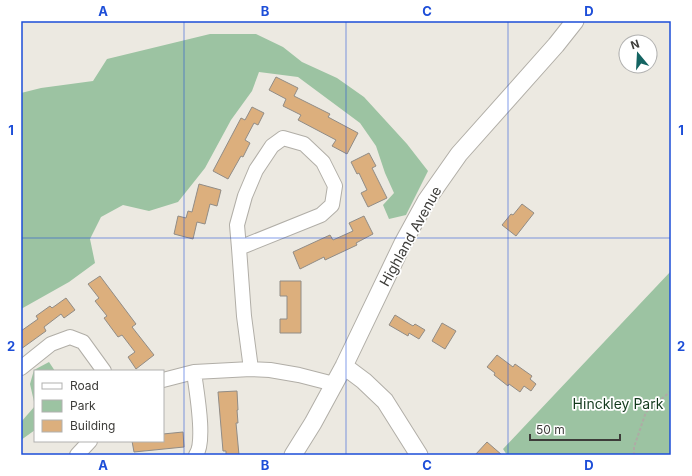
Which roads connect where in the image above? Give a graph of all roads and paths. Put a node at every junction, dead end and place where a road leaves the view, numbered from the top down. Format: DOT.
graph roads {
  1 [pos="574,21"];
  2 [pos="239,248"];
  3 [pos="344,366"];
  4 [pos="21,368"];
  5 [pos="251,369"];
  6 [pos="103,370"];
  7 [pos="194,372"];
  8 [pos="164,380"];
  9 [pos="334,384"];
  10 [pos="671,391"];
  11 [pos="89,442"];
  12 [pos="77,455"];
  13 [pos="196,455"];
  14 [pos="293,455"];
  15 [pos="419,455"];
  16 [pos="634,455"];
  1 -- 3 [label="street, Highland Avenue"];
  2 -- 2 [label="street"];
  2 -- 5 [label="street"];
  3 -- 9 [label="street, Highland Avenue"];
  3 -- 15 [label="street"];
  4 -- 6 [label="street"];
  5 -- 7 [label="street"];
  5 -- 9 [label="street"];
  7 -- 8 [label="street"];
  7 -- 13 [label="street"];
  9 -- 14 [label="street, Highland Avenue"];
  10 -- 16 [label="path"];
  11 -- 12 [label="street"];
}
